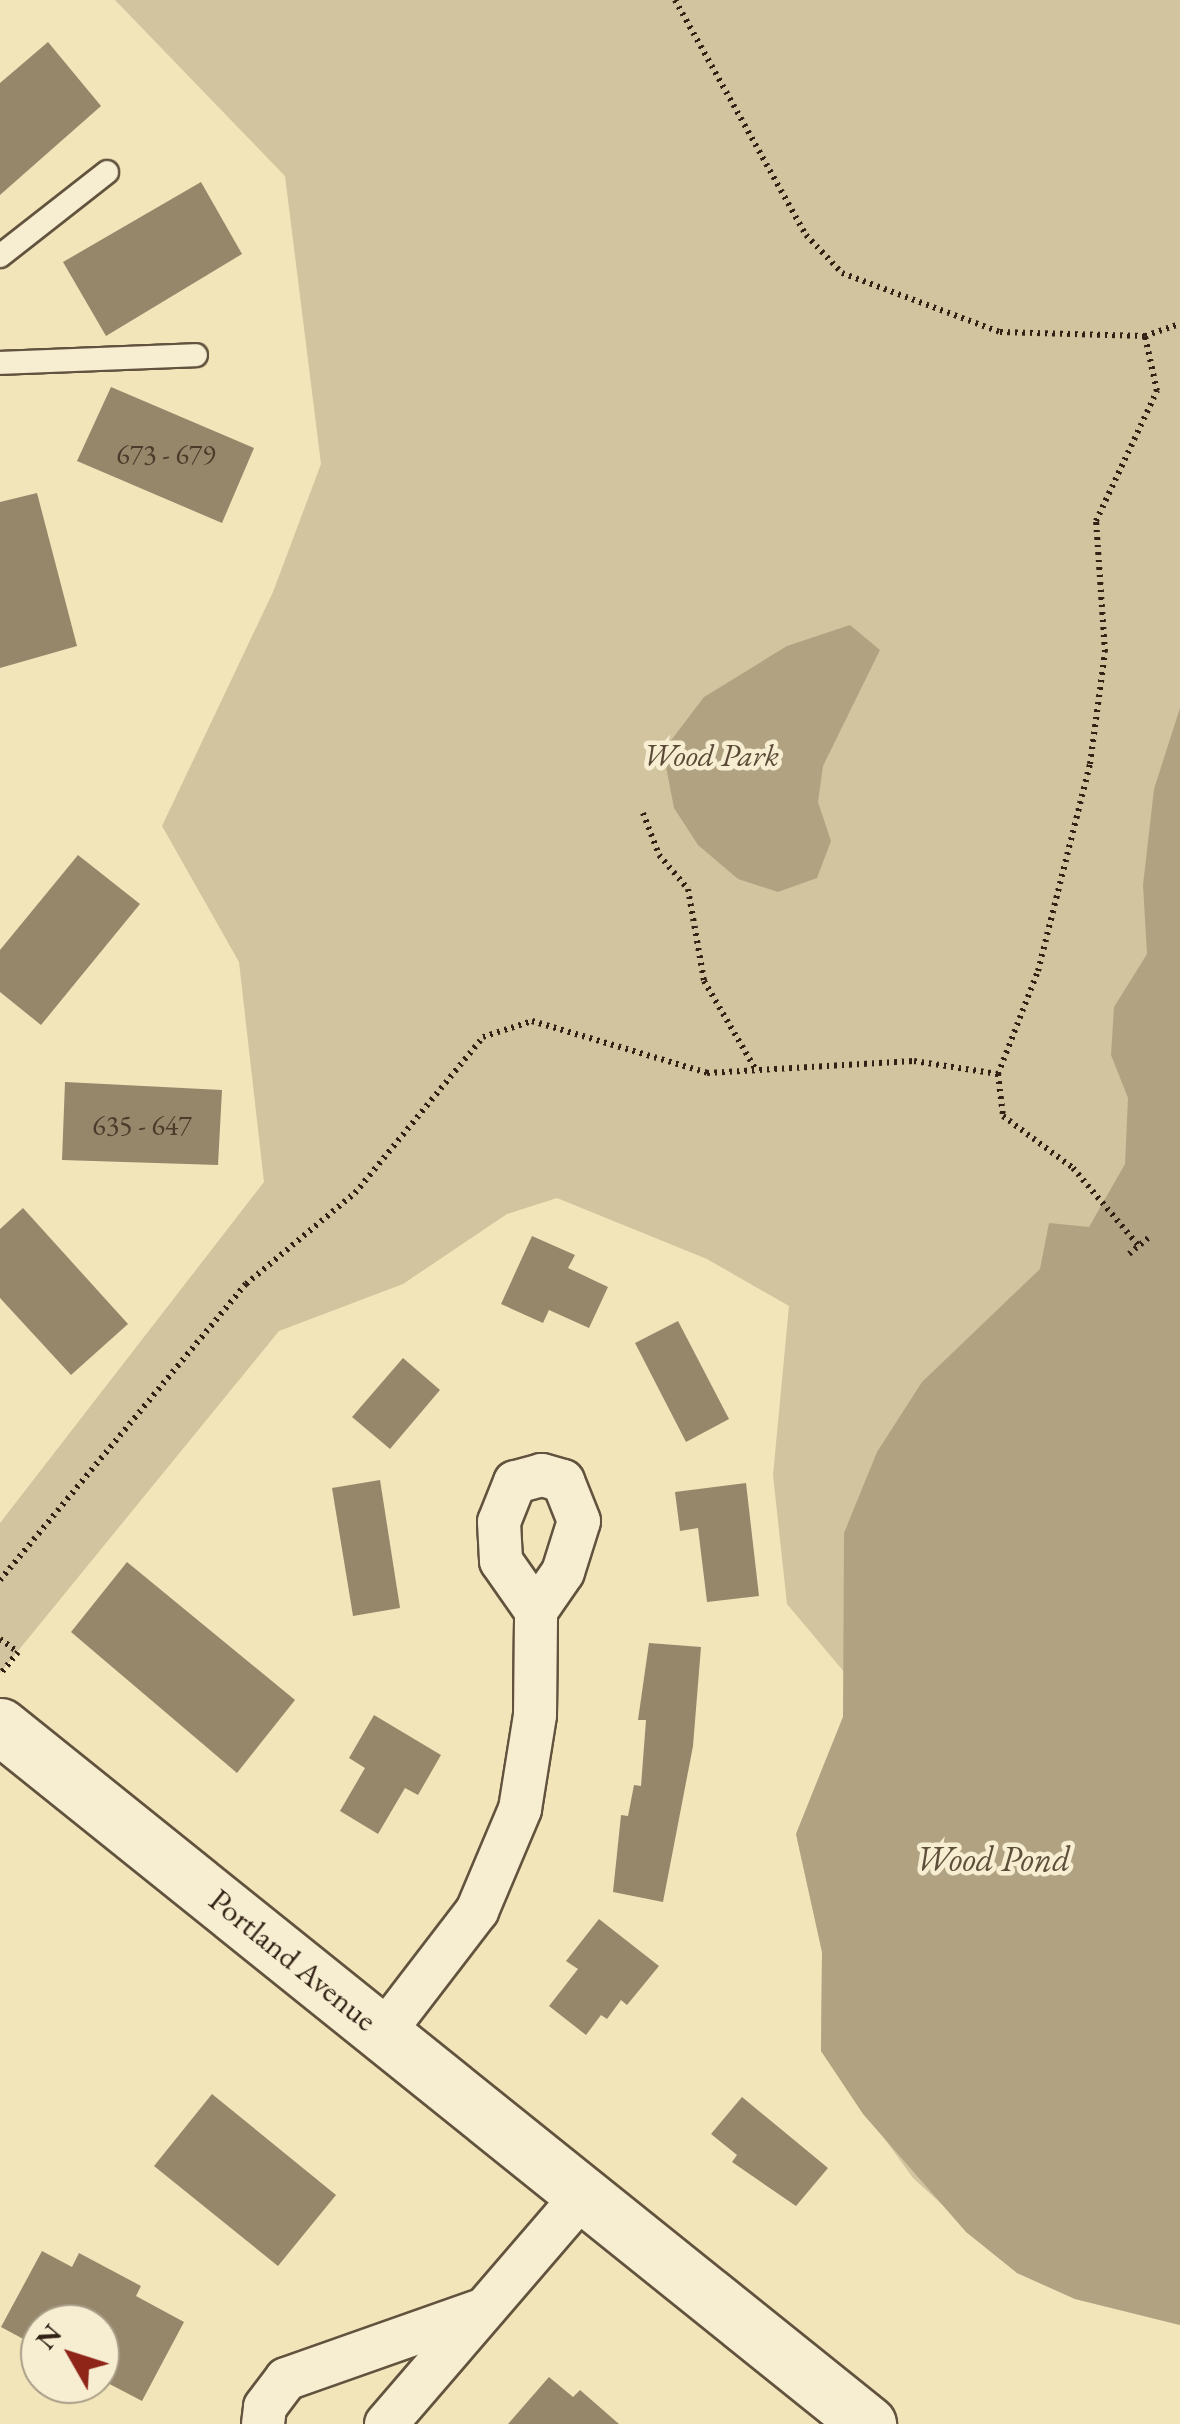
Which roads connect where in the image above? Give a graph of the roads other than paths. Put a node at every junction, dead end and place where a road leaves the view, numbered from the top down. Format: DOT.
graph roads {
  1 [pos="107,172"];
  2 [pos="0,256"];
  3 [pos="196,355"];
  4 [pos="0,363"];
  5 [pos="536,1612"];
  6 [pos="0,1726"];
  7 [pos="384,2032"];
  8 [pos="584,2194"];
  9 [pos="479,2311"];
  10 [pos="264,2424"];
  11 [pos="386,2424"];
  12 [pos="868,2424"];
  1 -- 2 [label="lane"];
  3 -- 4 [label="lane"];
  5 -- 7 [label="street"];
  6 -- 7 [label="street, Portland Avenue"];
  7 -- 8 [label="street, Portland Avenue"];
  8 -- 9 [label="street"];
  8 -- 12 [label="street, Portland Avenue"];
  9 -- 10 [label="street"];
  9 -- 11 [label="street"];
}
